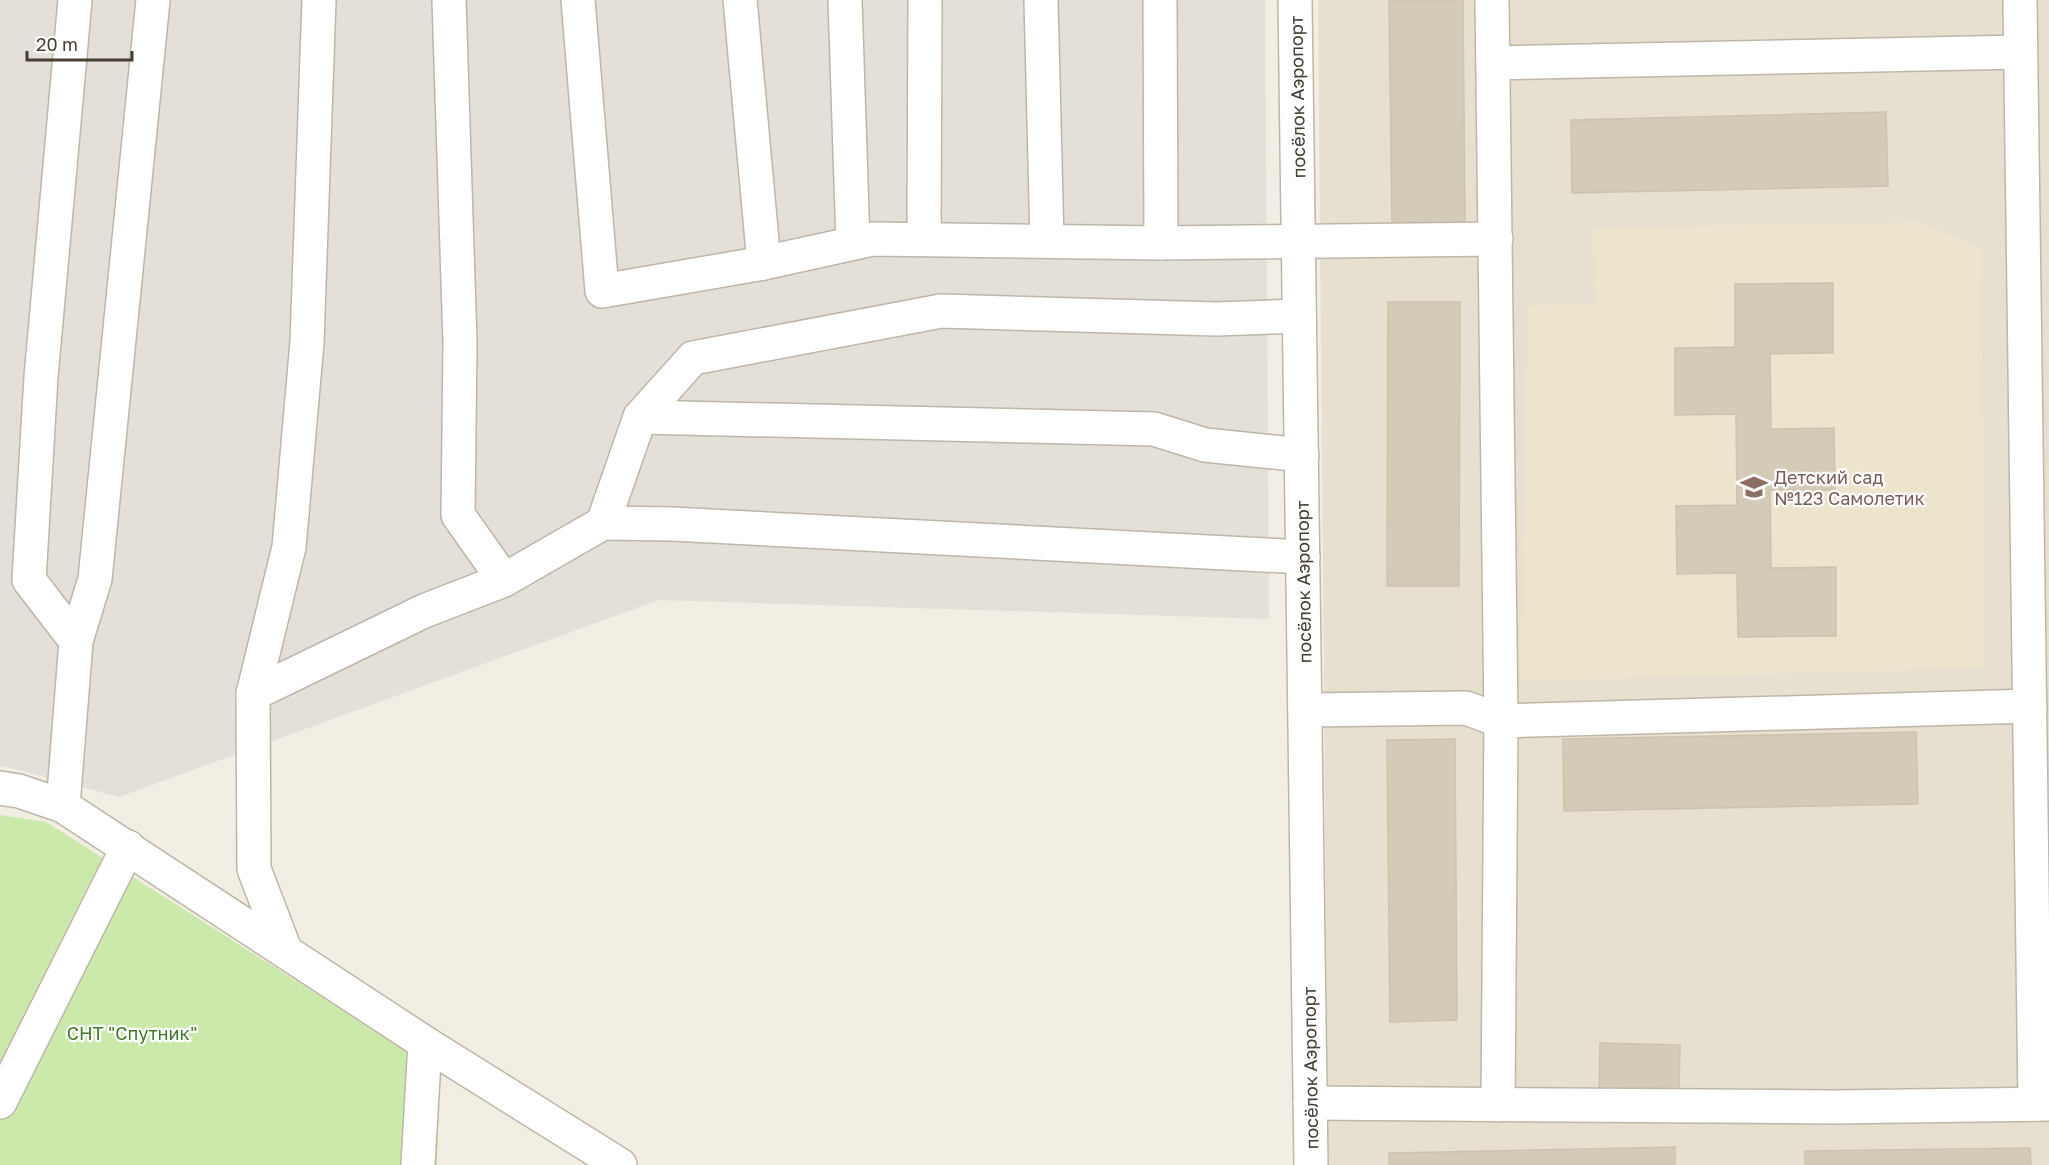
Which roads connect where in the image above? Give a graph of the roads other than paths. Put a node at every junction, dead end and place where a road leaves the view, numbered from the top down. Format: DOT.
graph roads {
  1 [pos="75,0"];
  2 [pos="153,0"];
  3 [pos="320,0"];
  4 [pos="449,0"];
  5 [pos="578,0"];
  6 [pos="740,0"];
  7 [pos="845,0"];
  8 [pos="925,0"];
  9 [pos="1041,0"];
  10 [pos="1160,0"];
  11 [pos="1295,0"];
  12 [pos="1492,0"];
  13 [pos="2019,0"];
  14 [pos="2020,52"];
  15 [pos="1493,63"];
  16 [pos="924,239"];
  17 [pos="1496,239"];
  18 [pos="1047,241"];
  19 [pos="1299,242"];
  20 [pos="853,243"];
  21 [pos="1161,243"];
  22 [pos="764,263"];
  23 [pos="1299,316"];
  24 [pos="2037,407"];
  25 [pos="640,417"];
  26 [pos="1302,455"];
  27 [pos="603,523"];
  28 [pos="1303,557"];
  29 [pos="504,580"];
  30 [pos="76,641"];
  31 [pos="253,694"];
  32 [pos="2030,706"];
  33 [pos="1305,710"];
  34 [pos="1501,721"];
  35 [pos="0,788"];
  36 [pos="63,806"];
  37 [pos="128,848"];
  38 [pos="285,950"];
  39 [pos="425,1043"];
  40 [pos="0,1102"];
  41 [pos="1310,1103"];
  42 [pos="2042,1104"];
  43 [pos="1498,1105"];
  44 [pos="418,1165"];
  45 [pos="620,1165"];
  46 [pos="1311,1165"];
  1 -- 30 [label="street"];
  2 -- 30 [label="street"];
  3 -- 31 [label="street"];
  4 -- 29 [label="street"];
  5 -- 22 [label="street"];
  6 -- 22 [label="street"];
  7 -- 20 [label="street"];
  8 -- 16 [label="street"];
  9 -- 18 [label="street"];
  10 -- 21 [label="street"];
  11 -- 19 [label="street, посёлок Аэропорт"];
  12 -- 15 [label="street"];
  13 -- 14 [label="street"];
  14 -- 15 [label="street"];
  14 -- 24 [label="street"];
  15 -- 17 [label="street"];
  16 -- 18 [label="street"];
  16 -- 20 [label="street"];
  17 -- 19 [label="street"];
  17 -- 34 [label="street"];
  18 -- 21 [label="street"];
  19 -- 21 [label="street"];
  19 -- 23 [label="street, посёлок Аэропорт"];
  20 -- 22 [label="street"];
  23 -- 25 [label="street"];
  23 -- 26 [label="street, посёлок Аэропорт"];
  24 -- 32 [label="street"];
  25 -- 26 [label="street"];
  25 -- 27 [label="street"];
  26 -- 28 [label="street, посёлок Аэропорт"];
  27 -- 28 [label="street"];
  27 -- 29 [label="street"];
  28 -- 33 [label="street, посёлок Аэропорт"];
  29 -- 31 [label="street"];
  30 -- 36 [label="street"];
  31 -- 38 [label="street"];
  32 -- 34 [label="street"];
  32 -- 42 [label="street"];
  33 -- 34 [label="street"];
  33 -- 41 [label="street, посёлок Аэропорт"];
  34 -- 43 [label="street"];
  35 -- 36 [label="street"];
  36 -- 37 [label="street"];
  37 -- 38 [label="street"];
  37 -- 40 [label="street"];
  38 -- 39 [label="street"];
  39 -- 44 [label="street"];
  39 -- 45 [label="street"];
  41 -- 43 [label="street"];
  41 -- 46 [label="street, посёлок Аэропорт"];
  42 -- 43 [label="street"];
}
